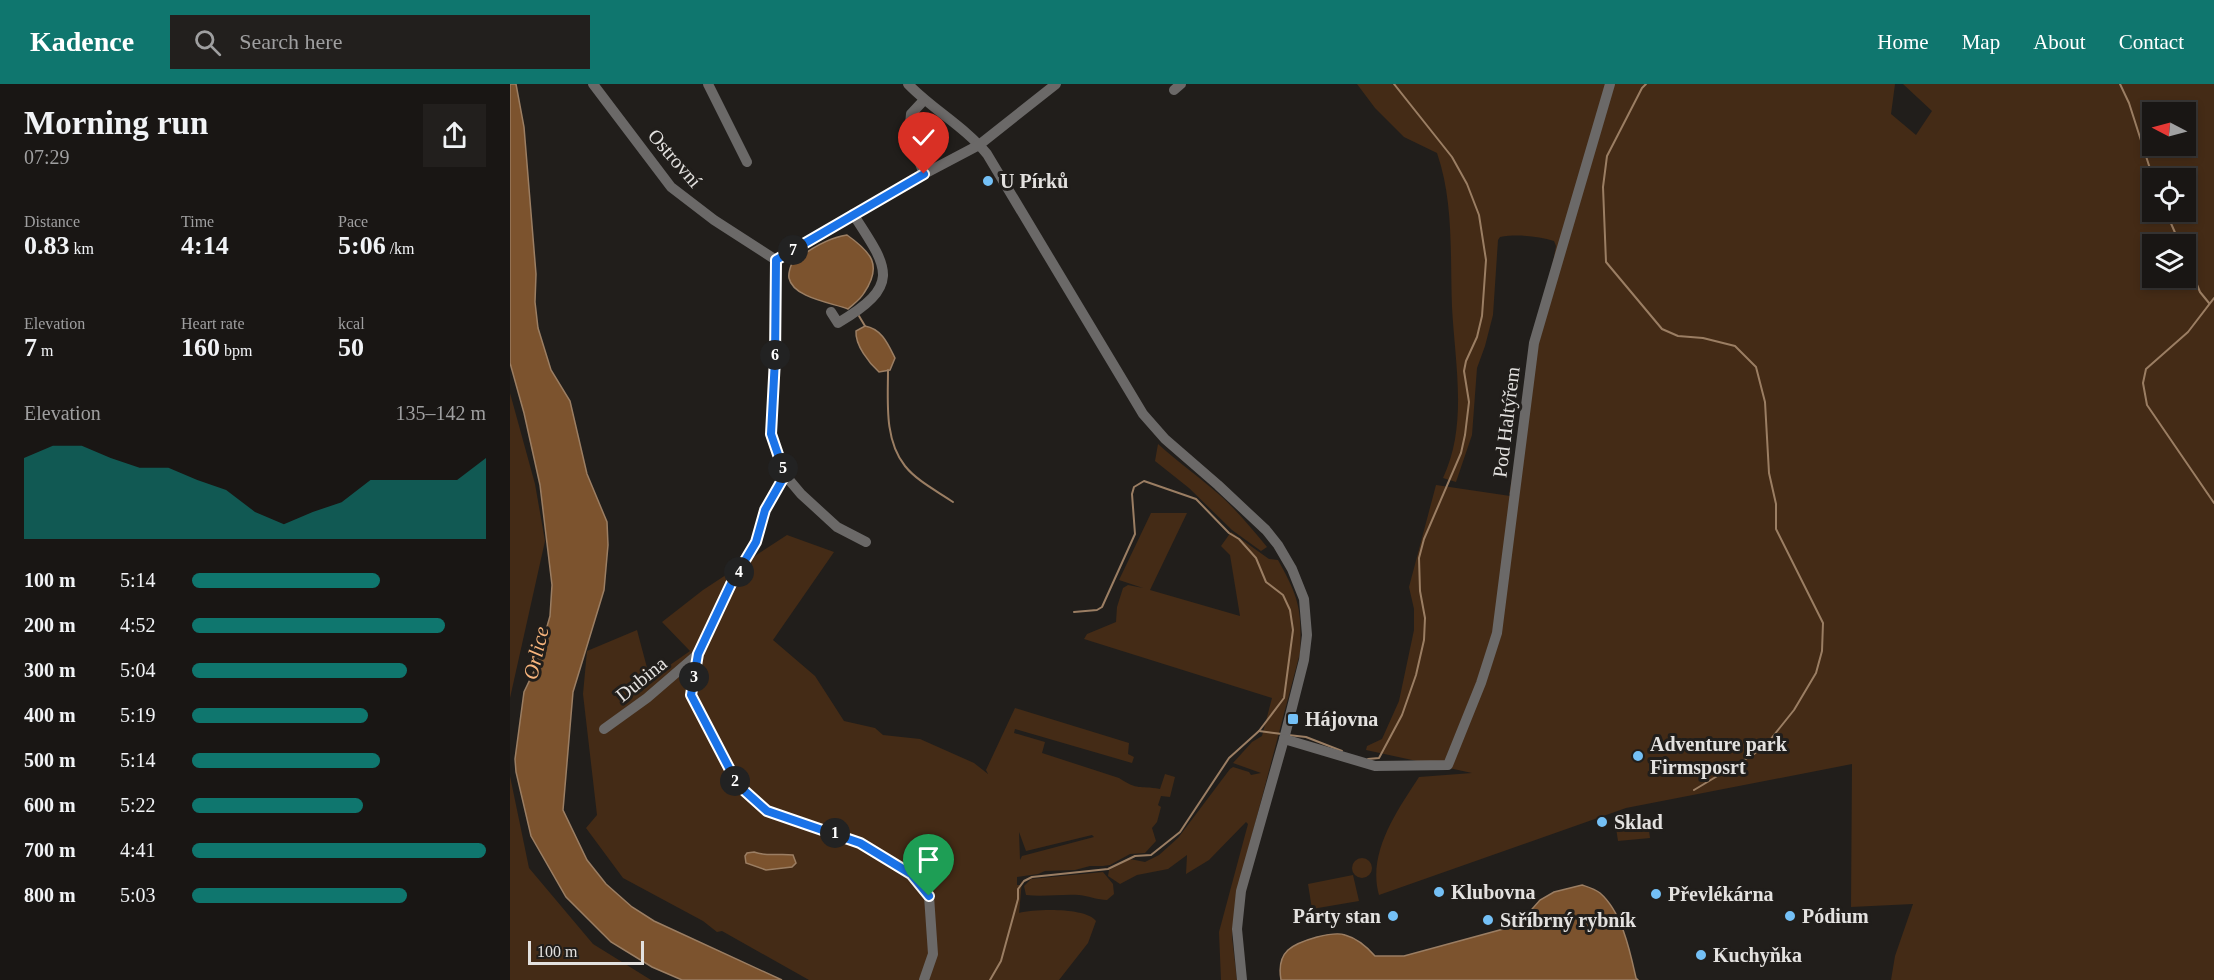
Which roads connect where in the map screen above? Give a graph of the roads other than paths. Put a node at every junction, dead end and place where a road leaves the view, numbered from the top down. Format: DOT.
graph roads {
  1 [pos="708,84"];
  2 [pos="908,84"];
  3 [pos="1056,84"];
  4 [pos="1610,84"];
  5 [pos="597,85"];
  6 [pos="924,100"];
  7 [pos="979,145"];
  8 [pos="747,162"];
  9 [pos="924,174"];
  10 [pos="853,214"];
  11 [pos="776,260"];
  12 [pos="831,312"];
  13 [pos="785,475"];
  14 [pos="866,542"];
  15 [pos="698,654"];
  16 [pos="604,729"];
  17 [pos="1284,739"];
  18 [pos="924,980"];
  19 [pos="1242,980"];
  1 -- 8 [label="street"];
  2 -- 6 [label="street"];
  3 -- 7 [label="street"];
  4 -- 17 [label="street, Pod Haltýřem"];
  5 -- 11 [label="street, Ostrovní"];
  6 -- 7 [label="street"];
  6 -- 9 [label="street"];
  7 -- 9 [label="street"];
  7 -- 17 [label="street"];
  9 -- 10 [label="street"];
  10 -- 11 [label="street"];
  10 -- 12 [label="street"];
  11 -- 13 [label="street"];
  13 -- 14 [label="street"];
  13 -- 15 [label="street, Dubina"];
  15 -- 16 [label="street, Dubina"];
  15 -- 18 [label="street, Dubina"];
  17 -- 19 [label="street"];
}
